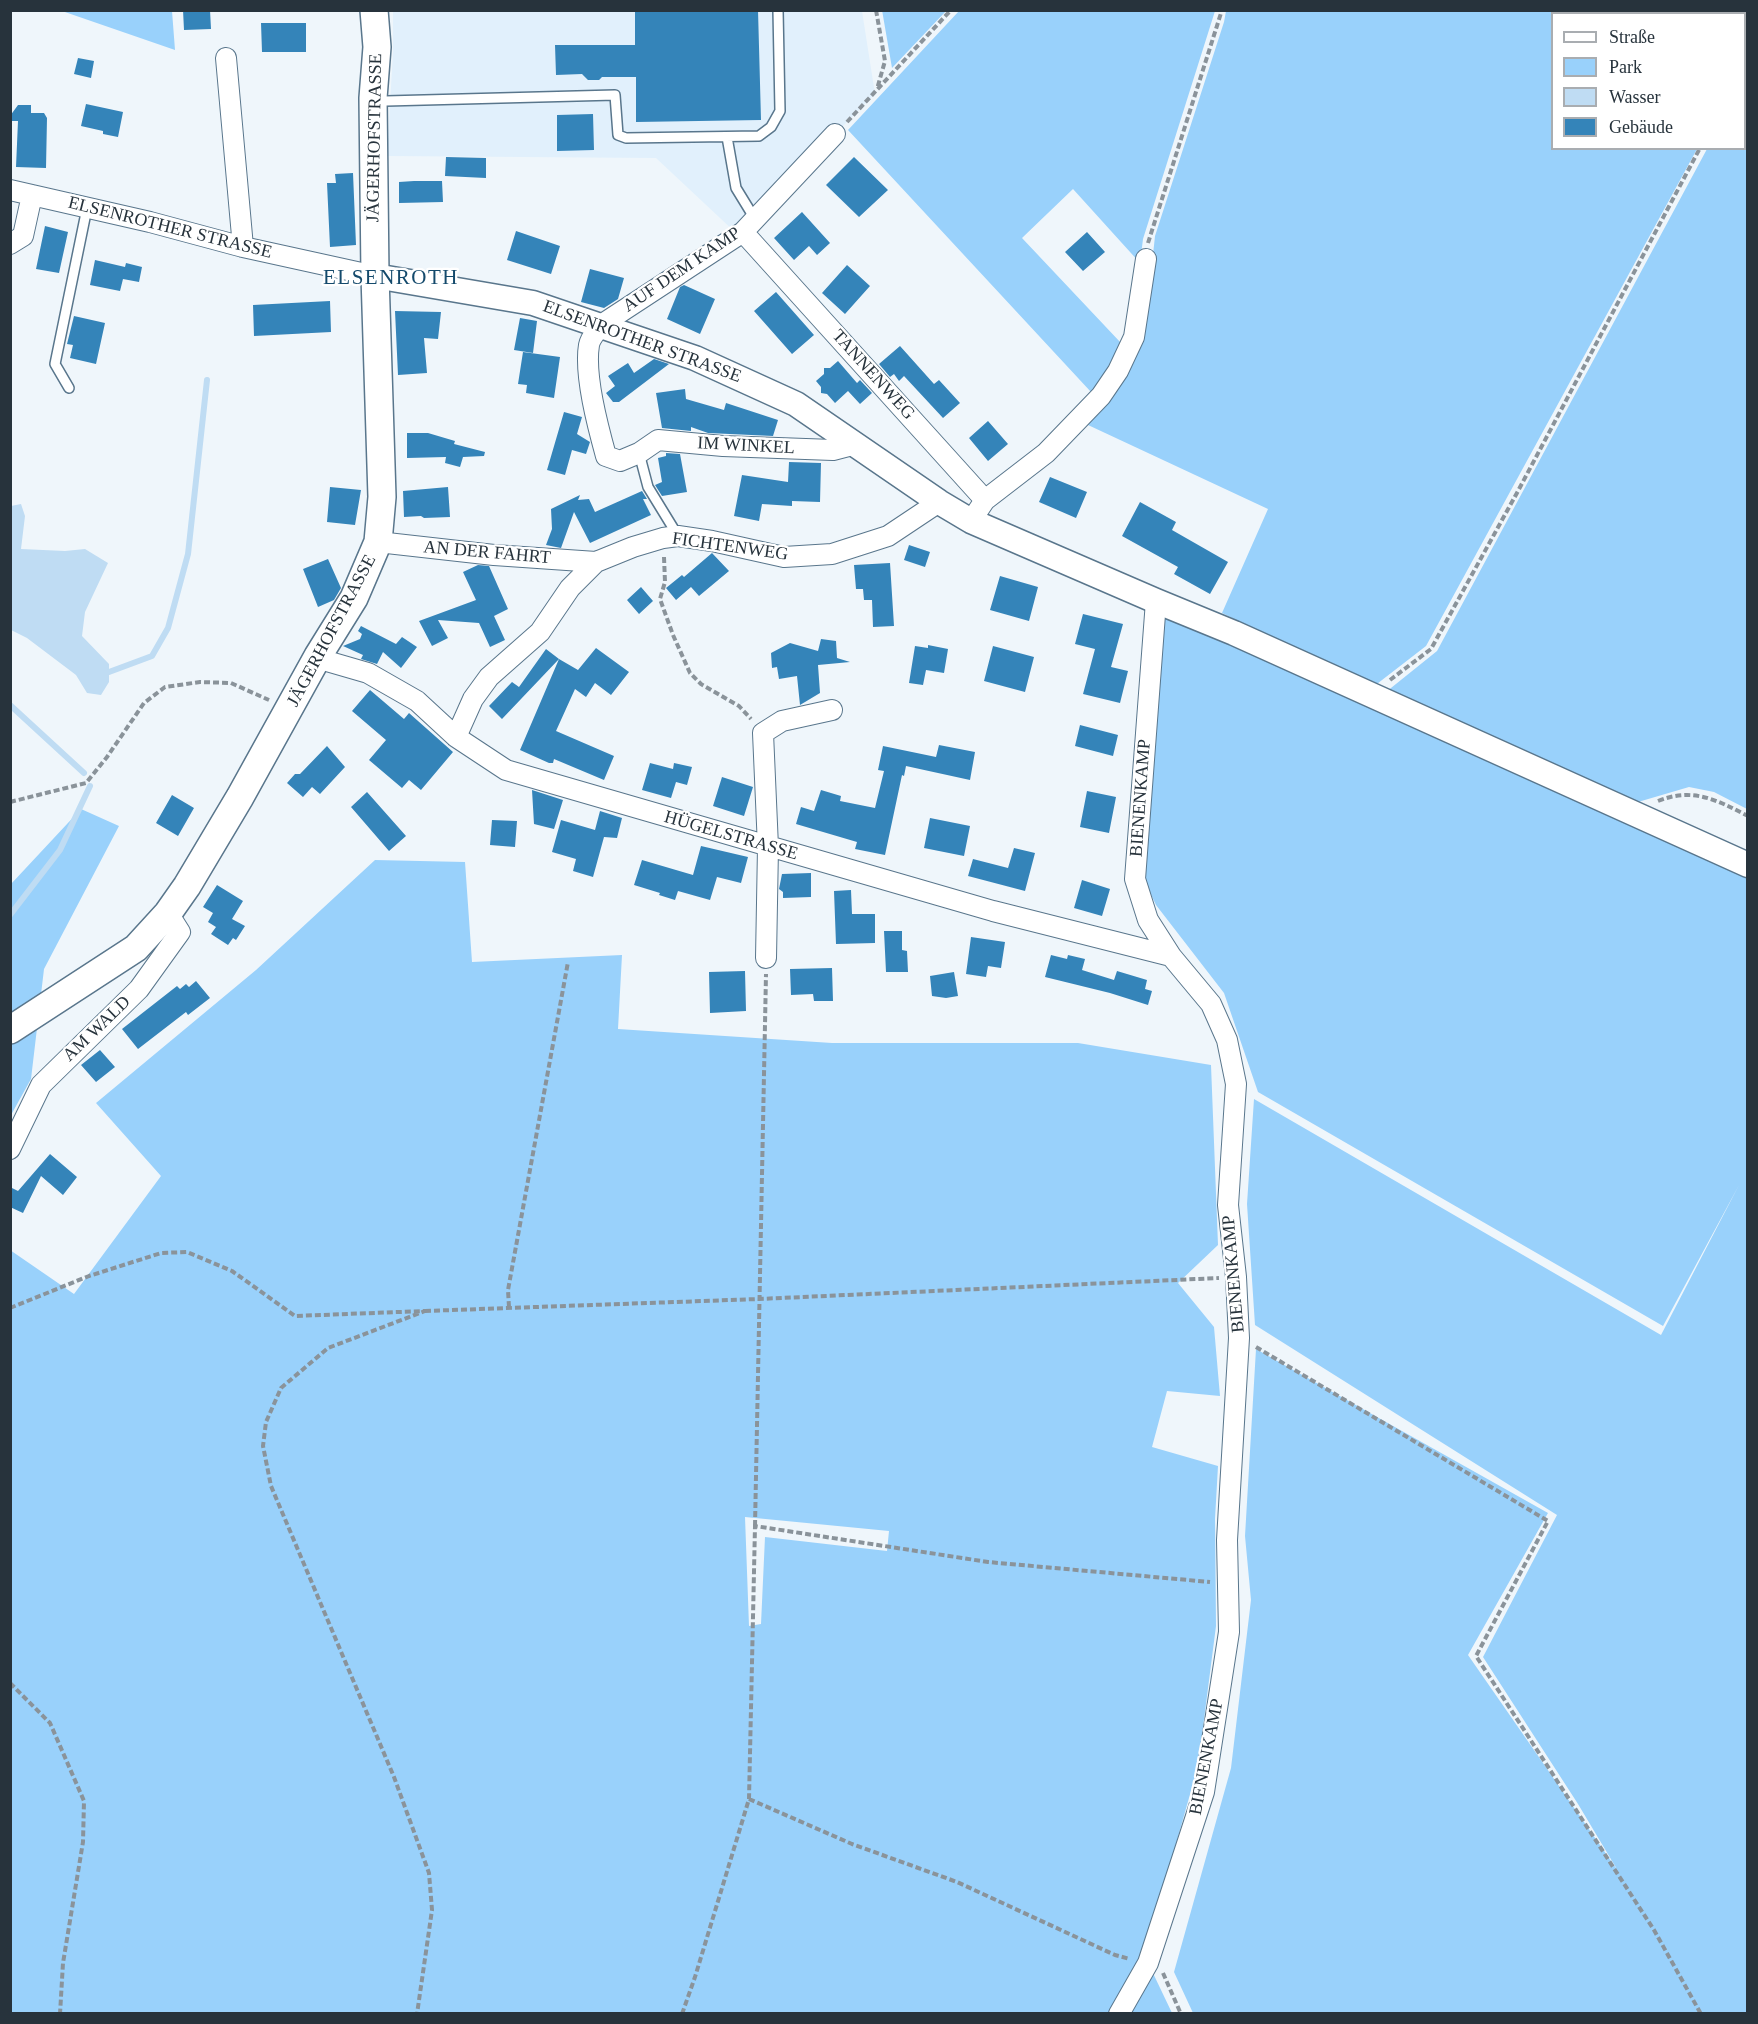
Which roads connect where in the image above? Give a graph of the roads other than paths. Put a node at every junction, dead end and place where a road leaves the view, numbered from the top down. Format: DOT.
graph roads {
  1 [pos="374,10"];
  2 [pos="778,10"];
  3 [pos="226,58"];
  4 [pos="373,98"];
  5 [pos="835,134"];
  6 [pos="727,137"];
  7 [pos="10,190"];
  8 [pos="32,195"];
  9 [pos="87,208"];
  10 [pos="749,225"];
  11 [pos="10,244"];
  12 [pos="243,247"];
  13 [pos="1146,259"];
  14 [pos="375,276"];
  15 [pos="601,325"];
  16 [pos="69,388"];
  17 [pos="856,444"];
  18 [pos="639,453"];
  19 [pos="985,500"];
  20 [pos="939,502"];
  21 [pos="971,521"];
  22 [pos="670,537"];
  23 [pos="378,542"];
  24 [pos="596,562"];
  25 [pos="1156,601"];
  26 [pos="318,656"];
  27 [pos="832,710"];
  28 [pos="456,737"];
  29 [pos="768,847"];
  30 [pos="1748,866"];
  31 [pos="168,913"];
  32 [pos="1171,956"];
  33 [pos="766,958"];
  34 [pos="11,1030"];
  35 [pos="10,1149"];
  36 [pos="1119,2013"];
  1 -- 4 [label="main road, JÄGERHOFSTRASSE"];
  2 -- 6 [label="lane"];
  3 -- 12 [label="street"];
  4 -- 6 [label="lane"];
  4 -- 14 [label="main road, JÄGERHOFSTRASSE"];
  5 -- 10 [label="street, AUF DEM KAMP"];
  6 -- 10 [label="lane"];
  7 -- 8 [label="street, ELSENROTHER STRASSE"];
  8 -- 9 [label="street, ELSENROTHER STRASSE"];
  8 -- 11 [label="street"];
  9 -- 12 [label="street, ELSENROTHER STRASSE"];
  9 -- 16 [label="lane"];
  10 -- 15 [label="street, AUF DEM KAMP"];
  10 -- 19 [label="street, TANNENWEG"];
  12 -- 14 [label="street, ELSENROTHER STRASSE"];
  13 -- 19 [label="street"];
  14 -- 15 [label="street, ELSENROTHER STRASSE"];
  14 -- 23 [label="main road, JÄGERHOFSTRASSE"];
  15 -- 17 [label="street, ELSENROTHER STRASSE"];
  15 -- 18 [label="street, IM WINKEL"];
  17 -- 18 [label="street, IM WINKEL"];
  17 -- 20 [label="street, ELSENROTHER STRASSE"];
  18 -- 22 [label="lane"];
  19 -- 21 [label="street"];
  20 -- 21 [label="street, ELSENROTHER STRASSE"];
  20 -- 22 [label="street, FICHTENWEG"];
  21 -- 25 [label="street, ELSENROTHER STRASSE"];
  22 -- 24 [label="street, FICHTENWEG"];
  23 -- 24 [label="street, AN DER FAHRT"];
  23 -- 26 [label="main road, JÄGERHOFSTRASSE"];
  24 -- 28 [label="street, FICHTENWEG"];
  25 -- 30 [label="street, ELSENROTHER STRASSE"];
  25 -- 32 [label="street, BIENENKAMP"];
  26 -- 28 [label="street, HÜGELSTRASSE"];
  26 -- 31 [label="main road, JÄGERHOFSTRASSE"];
  27 -- 29 [label="street"];
  28 -- 29 [label="street, HÜGELSTRASSE"];
  29 -- 32 [label="street, HÜGELSTRASSE"];
  29 -- 33 [label="street"];
  31 -- 34 [label="main road, JÄGERHOFSTRASSE"];
  31 -- 35 [label="street, AM WALD"];
  32 -- 36 [label="street, BIENENKAMP"];
}
